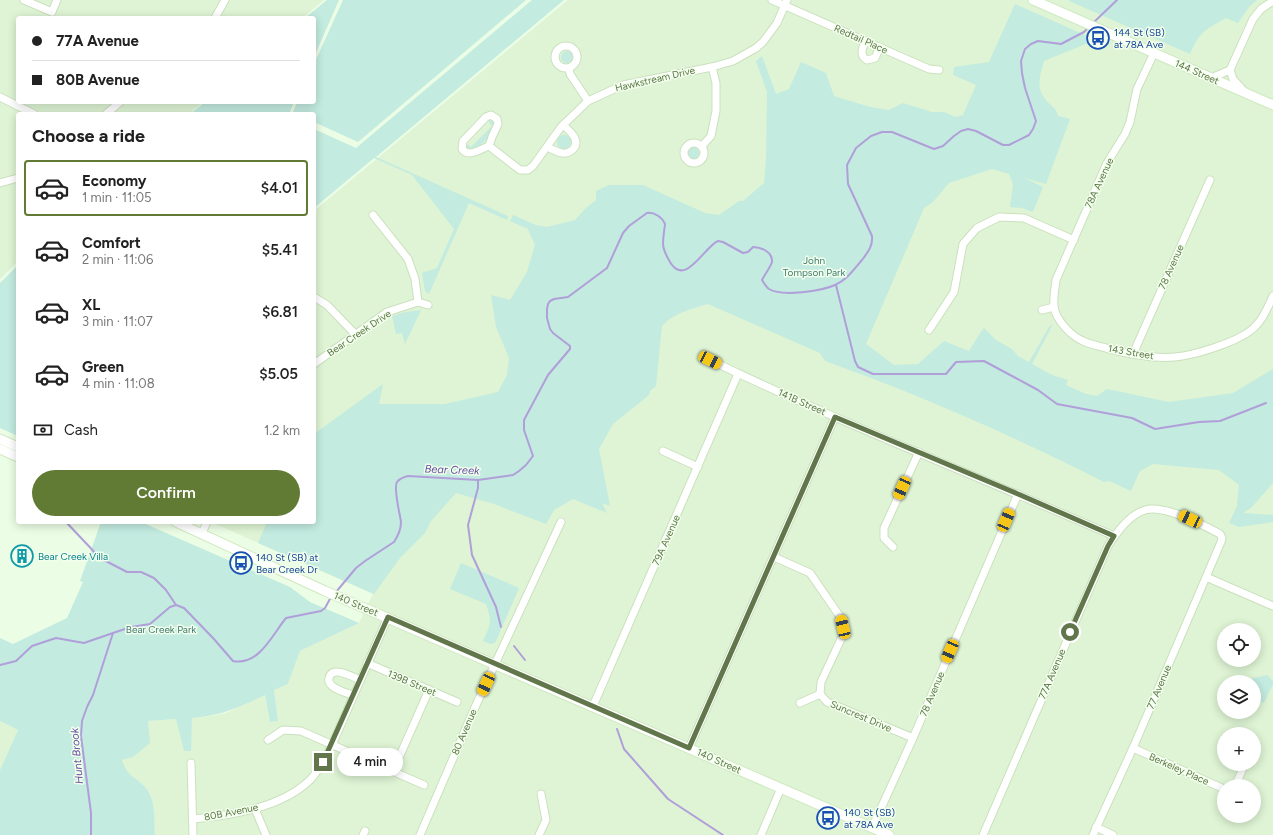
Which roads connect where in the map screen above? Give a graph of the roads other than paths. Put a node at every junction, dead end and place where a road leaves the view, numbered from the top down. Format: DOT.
graph roads {
  1 [pos="24,0"];
  2 [pos="57,0"];
  3 [pos="225,0"];
  4 [pos="772,0"];
  5 [pos="1033,0"];
  6 [pos="1273,1"];
  7 [pos="786,3"];
  8 [pos="1047,3"];
  9 [pos="216,16"];
  10 [pos="866,41"];
  11 [pos="880,47"];
  12 [pos="1154,53"];
  13 [pos="712,67"];
  14 [pos="569,68"];
  15 [pos="939,70"];
  16 [pos="1230,70"];
  17 [pos="1211,78"];
  18 [pos="1248,94"];
  19 [pos="0,97"];
  20 [pos="588,101"];
  21 [pos="118,104"];
  22 [pos="1273,105"];
  23 [pos="30,112"];
  24 [pos="108,112"];
  25 [pos="563,125"];
  26 [pos="489,146"];
  27 [pos="702,146"];
  28 [pos="548,147"];
  29 [pos="16,179"];
  30 [pos="1210,180"];
  31 [pos="0,183"];
  32 [pos="373,215"];
  33 [pos="1074,240"];
  34 [pos="1273,296"];
  35 [pos="316,298"];
  36 [pos="418,302"];
  37 [pos="428,305"];
  38 [pos="1054,307"];
  39 [pos="1042,310"];
  40 [pos="1057,315"];
  41 [pos="929,330"];
  42 [pos="355,334"];
  43 [pos="1132,354"];
  44 [pos="710,360"];
  45 [pos="316,363"];
  46 [pos="738,374"];
  47 [pos="835,417"];
  48 [pos="0,439"];
  49 [pos="16,446"];
  50 [pos="0,449"];
  51 [pos="663,451"];
  52 [pos="919,452"];
  53 [pos="16,456"];
  54 [pos="698,467"];
  55 [pos="1018,494"];
  56 [pos="560,522"];
  57 [pos="181,524"];
  58 [pos="206,524"];
  59 [pos="202,533"];
  60 [pos="1114,536"];
  61 [pos="1222,538"];
  62 [pos="892,547"];
  63 [pos="774,557"];
  64 [pos="1206,577"];
  65 [pos="1273,606"];
  66 [pos="388,617"];
  67 [pos="367,663"];
  68 [pos="495,664"];
  69 [pos="360,680"];
  70 [pos="429,690"];
  71 [pos="820,694"];
  72 [pos="353,696"];
  73 [pos="457,702"];
  74 [pos="800,703"];
  75 [pos="593,706"];
  76 [pos="913,738"];
  77 [pos="268,740"];
  78 [pos="332,745"];
  79 [pos="689,748"];
  80 [pos="1133,748"];
  81 [pos="191,763"];
  82 [pos="393,771"];
  83 [pos="424,785"];
  84 [pos="1217,786"];
  85 [pos="781,788"];
  86 [pos="541,794"];
  87 [pos="255,809"];
  88 [pos="193,819"];
  89 [pos="1096,827"];
  90 [pos="872,828"];
  91 [pos="193,835"];
  92 [pos="266,835"];
  93 [pos="420,835"];
  94 [pos="539,835"];
  95 [pos="761,835"];
  96 [pos="889,835"];
  97 [pos="983,835"];
  98 [pos="1093,835"];
  99 [pos="1114,835"];
  1 -- 2 [label="street"];
  3 -- 9 [label="street"];
  4 -- 7 [label="street, Redtail Place"];
  5 -- 8 [label="main road, 144 Street"];
  6 -- 16 [label="street"];
  7 -- 10 [label="street, Redtail Place"];
  7 -- 13 [label="street, Hawkstream Drive"];
  8 -- 12 [label="main road, 144 Street"];
  10 -- 11 [label="street, Redtail Place"];
  10 -- 11 [label="street"];
  11 -- 15 [label="street, Redtail Place"];
  12 -- 17 [label="main road, 144 Street"];
  12 -- 33 [label="street, 78A Avenue"];
  13 -- 20 [label="street, Hawkstream Drive"];
  13 -- 27 [label="street"];
  14 -- 20 [label="street"];
  16 -- 17 [label="street"];
  16 -- 18 [label="street"];
  17 -- 18 [label="main road, 144 Street"];
  18 -- 22 [label="main road, 144 Street"];
  19 -- 23 [label="street"];
  20 -- 25 [label="street, Hawkstream Drive"];
  21 -- 24 [label="street"];
  25 -- 28 [label="street, Hawkstream Drive"];
  25 -- 28 [label="street"];
  26 -- 26 [label="street"];
  26 -- 28 [label="street, Hawkstream Drive"];
  29 -- 31 [label="street"];
  30 -- 43 [label="street, 78 Avenue"];
  32 -- 36 [label="street"];
  33 -- 38 [label="street, 78A Avenue"];
  33 -- 41 [label="street"];
  34 -- 43 [label="street, 143 Street"];
  35 -- 42 [label="street"];
  36 -- 37 [label="street"];
  36 -- 42 [label="street, Bear Creek Drive"];
  38 -- 39 [label="street"];
  38 -- 40 [label="street, 78A Avenue"];
  40 -- 43 [label="street, 143 Street"];
  42 -- 45 [label="street, Bear Creek Drive"];
  44 -- 46 [label="street, 141B Street"];
  46 -- 47 [label="street, 141B Street"];
  46 -- 54 [label="street, 79A Avenue"];
  47 -- 52 [label="street, 141B Street"];
  47 -- 63 [label="street"];
  48 -- 49 [label="main road"];
  50 -- 53 [label="main road"];
  51 -- 54 [label="street"];
  52 -- 55 [label="street, 141B Street"];
  52 -- 62 [label="street"];
  54 -- 75 [label="street, 79A Avenue"];
  55 -- 60 [label="street, 141B Street"];
  55 -- 76 [label="street, 78 Avenue"];
  56 -- 68 [label="street, 80 Avenue"];
  57 -- 59 [label="main road, 140 Street"];
  58 -- 59 [label="street"];
  59 -- 66 [label="main road, 140 Street"];
  60 -- 61 [label="street, 77A Avenue"];
  60 -- 97 [label="street, 77A Avenue"];
  61 -- 64 [label="street, 77 Avenue"];
  63 -- 71 [label="street, Suncrest Drive"];
  63 -- 79 [label="street"];
  64 -- 65 [label="street"];
  64 -- 80 [label="street, 77 Avenue"];
  66 -- 67 [label="street, 80B Avenue"];
  66 -- 68 [label="main road, 140 Street"];
  67 -- 69 [label="street, 80B Avenue"];
  67 -- 70 [label="street, 139B Street"];
  68 -- 75 [label="main road, 140 Street"];
  68 -- 93 [label="street, 80 Avenue"];
  69 -- 72 [label="street, 80B Avenue"];
  69 -- 72 [label="street"];
  70 -- 73 [label="street, 139B Street"];
  70 -- 82 [label="street"];
  71 -- 74 [label="street"];
  71 -- 76 [label="street, Suncrest Drive"];
  72 -- 78 [label="street, 80B Avenue"];
  75 -- 79 [label="main road, 140 Street"];
  76 -- 90 [label="street, 78 Avenue"];
  77 -- 78 [label="street"];
  78 -- 82 [label="street"];
  78 -- 87 [label="street, 80B Avenue"];
  79 -- 85 [label="main road, 140 Street"];
  80 -- 84 [label="street, Berkeley Place"];
  80 -- 89 [label="street, 77 Avenue"];
  81 -- 88 [label="street"];
  82 -- 83 [label="street"];
  85 -- 90 [label="main road, 140 Street"];
  85 -- 95 [label="street"];
  86 -- 94 [label="street"];
  87 -- 88 [label="street, 80B Avenue"];
  87 -- 92 [label="street"];
  88 -- 91 [label="street"];
  89 -- 98 [label="street, 77 Avenue"];
  89 -- 99 [label="street"];
  90 -- 96 [label="main road, 140 Street"];
}
